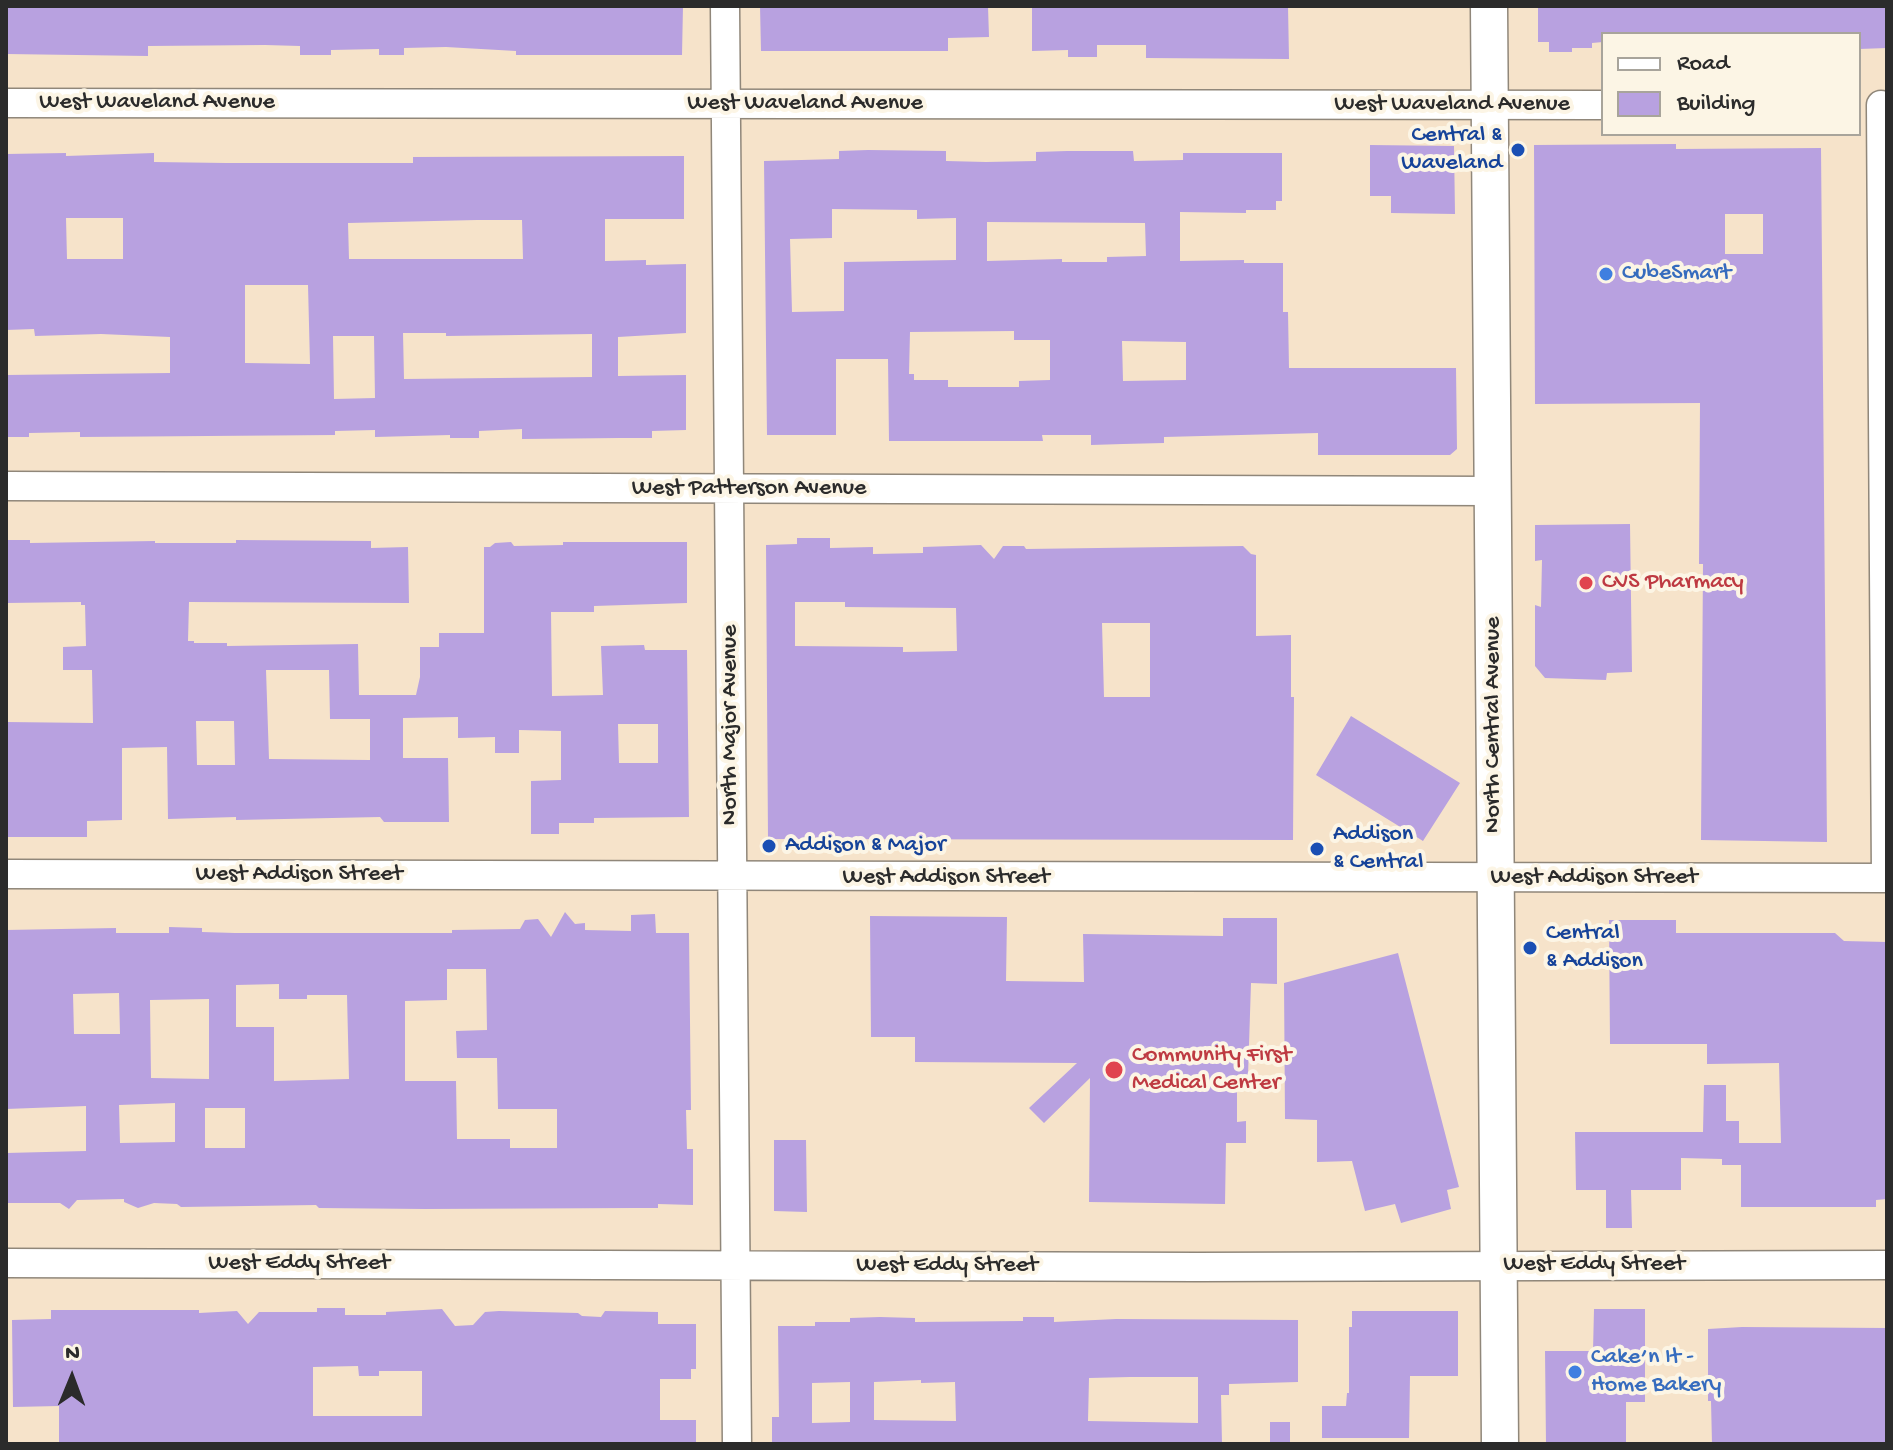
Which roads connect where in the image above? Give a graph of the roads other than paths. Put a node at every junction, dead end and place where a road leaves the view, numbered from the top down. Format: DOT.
graph roads {
  1 [pos="725,6"];
  2 [pos="1489,6"];
  3 [pos="6,103"];
  4 [pos="726,104"];
  5 [pos="1490,105"];
  6 [pos="1601,105"];
  7 [pos="1876,105"];
  8 [pos="6,486"];
  9 [pos="729,489"];
  10 [pos="1492,491"];
  11 [pos="6,874"];
  12 [pos="732,878"];
  13 [pos="1495,878"];
  14 [pos="1886,878"];
  15 [pos="6,1263"];
  16 [pos="736,1265"];
  17 [pos="1498,1265"];
  18 [pos="1887,1265"];
  19 [pos="737,1444"];
  20 [pos="1500,1444"];
  1 -- 4 [label="street, North Major Avenue"];
  2 -- 5 [label="main road, North Central Avenue"];
  3 -- 4 [label="street, West Waveland Avenue"];
  4 -- 5 [label="street, West Waveland Avenue"];
  4 -- 9 [label="street, North Major Avenue"];
  5 -- 6 [label="street, West Waveland Avenue"];
  5 -- 10 [label="main road, North Central Avenue"];
  7 -- 14 [label="street"];
  8 -- 9 [label="street, West Patterson Avenue"];
  9 -- 10 [label="street, West Patterson Avenue"];
  9 -- 12 [label="street, North Major Avenue"];
  10 -- 13 [label="main road, North Central Avenue"];
  11 -- 12 [label="street, West Addison Street"];
  12 -- 13 [label="street, West Addison Street"];
  12 -- 16 [label="street, North Major Avenue"];
  13 -- 14 [label="street, West Addison Street"];
  13 -- 17 [label="main road, North Central Avenue"];
  15 -- 16 [label="street, West Eddy Street"];
  16 -- 17 [label="street, West Eddy Street"];
  16 -- 19 [label="street, North Major Avenue"];
  17 -- 18 [label="street, West Eddy Street"];
  17 -- 20 [label="main road, North Central Avenue"];
}
